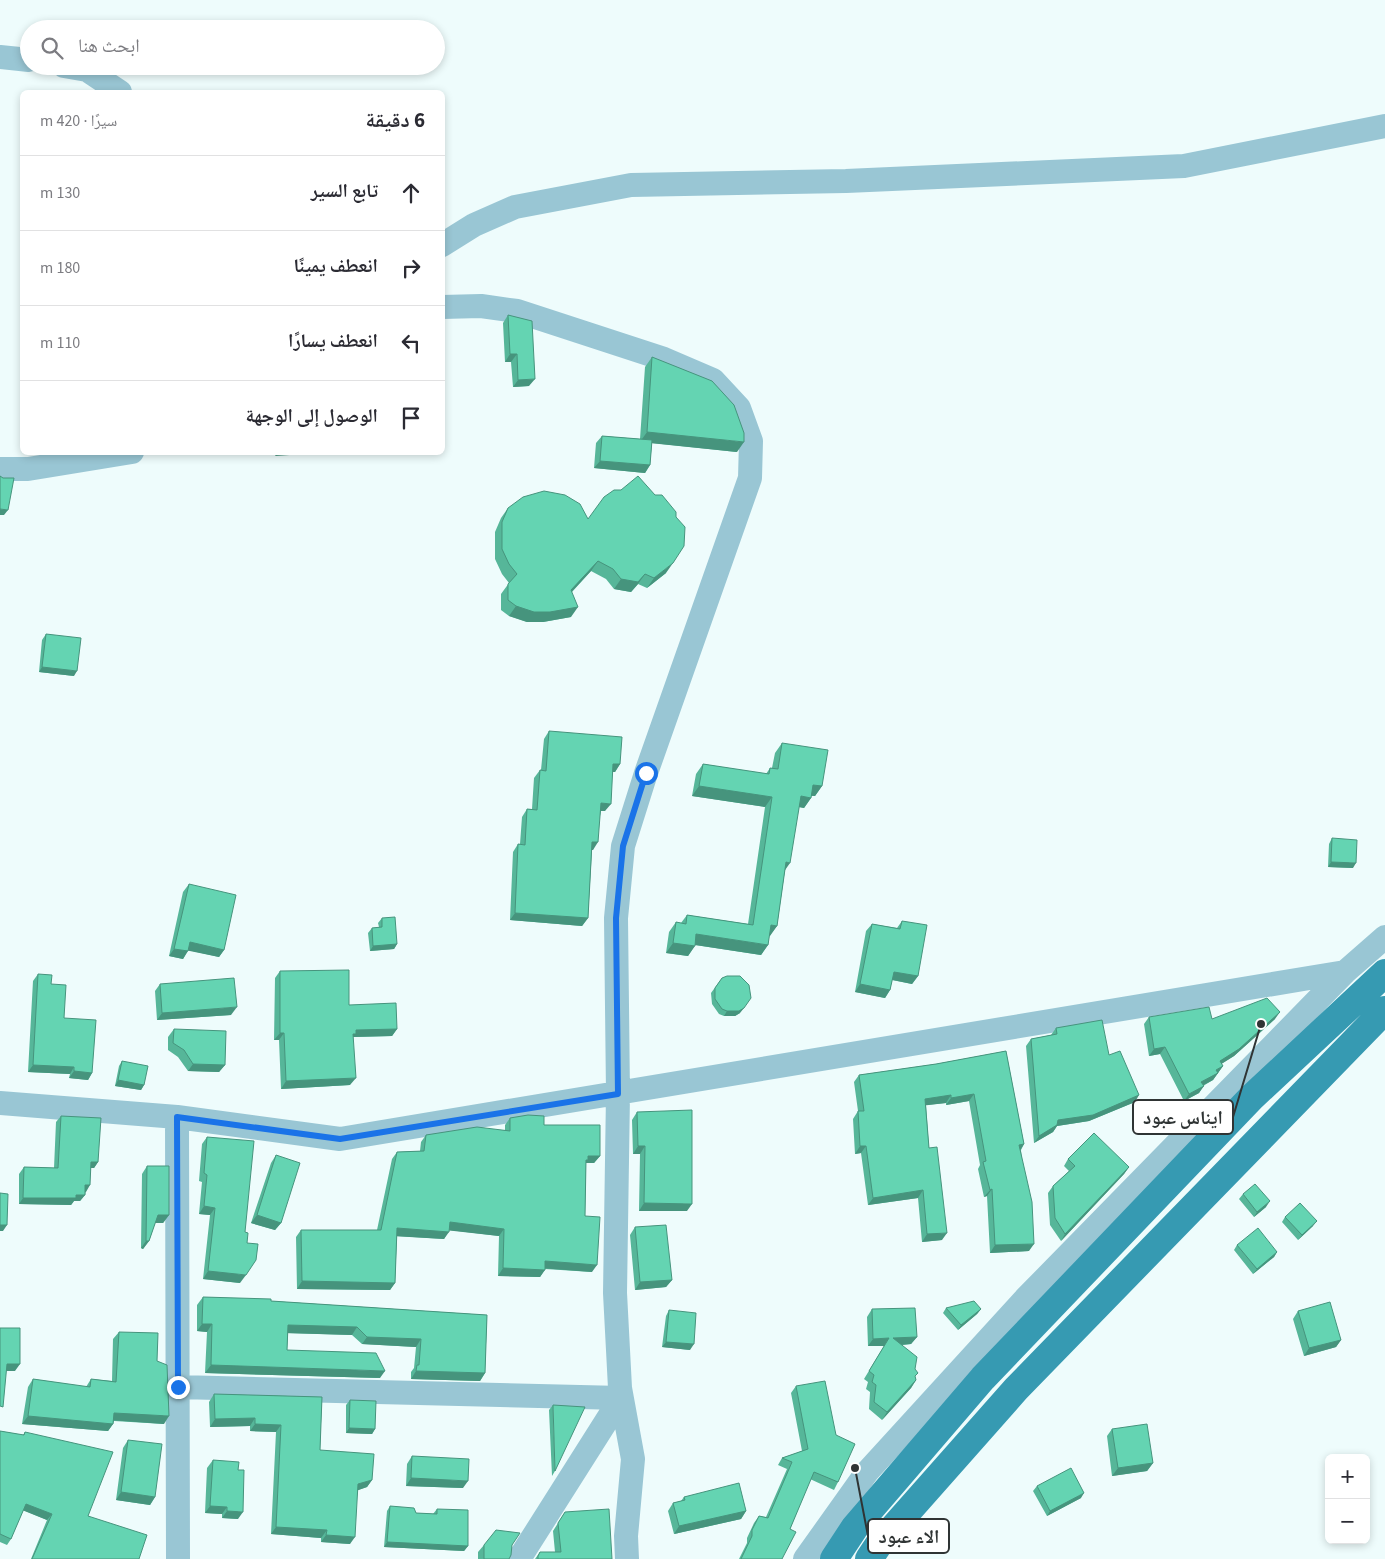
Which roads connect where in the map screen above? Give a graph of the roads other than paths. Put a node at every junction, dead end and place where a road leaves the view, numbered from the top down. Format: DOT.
graph roads {
  1 [pos="0,57"];
  2 [pos="20,59"];
  3 [pos="94,75"];
  4 [pos="117,90"];
  5 [pos="1385,126"];
  6 [pos="445,243"];
  7 [pos="445,307"];
  8 [pos="114,455"];
  9 [pos="0,469"];
  10 [pos="1385,937"];
  11 [pos="1345,972"];
  12 [pos="1385,974"];
  13 [pos="1385,1010"];
  14 [pos="618,1094"];
  15 [pos="0,1103"];
  16 [pos="177,1117"];
  17 [pos="178,1387"];
  18 [pos="621,1398"];
  19 [pos="178,1559"];
  20 [pos="519,1559"];
  21 [pos="627,1559"];
  22 [pos="805,1559"];
  23 [pos="834,1559"];
  24 [pos="869,1559"];
  1 -- 2 [label="street"];
  3 -- 4 [label="street"];
  5 -- 6 [label="street"];
  7 -- 14 [label="street"];
  8 -- 9 [label="street"];
  10 -- 11 [label="street"];
  11 -- 14 [label="street"];
  11 -- 22 [label="street"];
  12 -- 23 [label="main road"];
  13 -- 24 [label="main road"];
  14 -- 16 [label="street"];
  14 -- 18 [label="street"];
  15 -- 16 [label="street"];
  16 -- 17 [label="street"];
  17 -- 18 [label="street"];
  17 -- 19 [label="street"];
  18 -- 20 [label="street"];
  18 -- 21 [label="street"];
}
